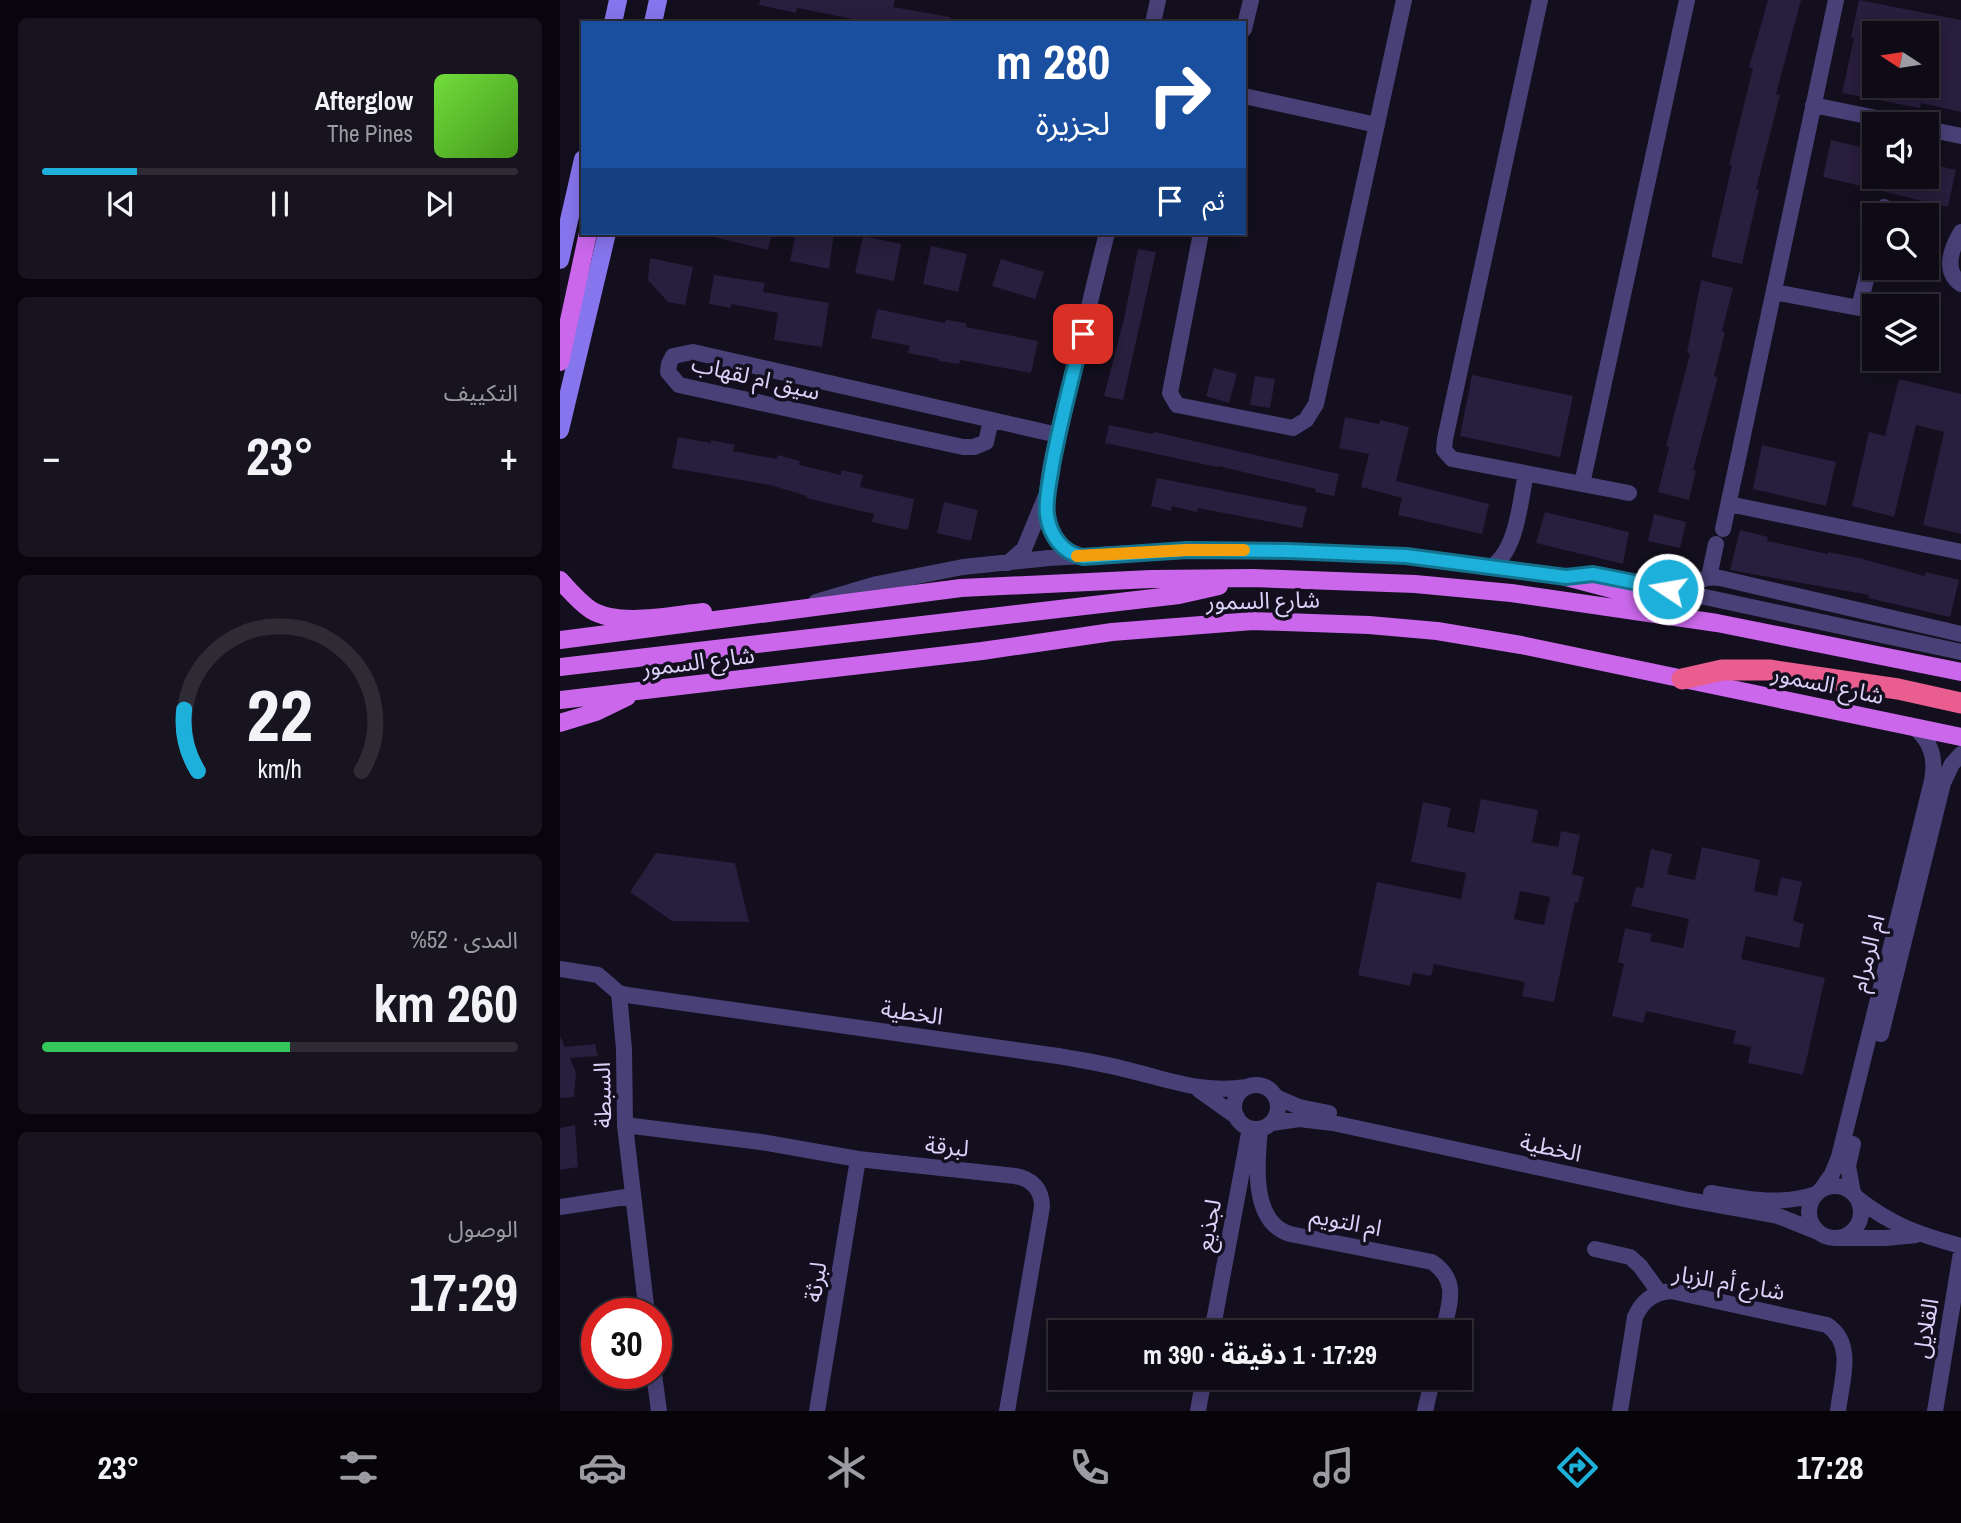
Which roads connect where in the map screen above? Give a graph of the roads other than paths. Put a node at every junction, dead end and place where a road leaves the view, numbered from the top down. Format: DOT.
graph roads {
  1 [pos="618,0"];
  2 [pos="658,0"];
  3 [pos="1158,0"];
  4 [pos="1251,0"];
  5 [pos="1404,0"];
  6 [pos="1540,0"];
  7 [pos="1687,0"];
  8 [pos="1836,0"];
  9 [pos="613,21"];
  10 [pos="653,21"];
  11 [pos="1153,21"];
  12 [pos="1246,21"];
  13 [pos="1246,96"];
  14 [pos="1813,105"];
  15 [pos="1862,115"];
  16 [pos="1377,125"];
  17 [pos="1939,131"];
  18 [pos="1961,136"];
  19 [pos="581,168"];
  20 [pos="1961,232"];
  21 [pos="588,235"];
  22 [pos="607,235"];
  23 [pos="1107,235"];
  24 [pos="1201,235"];
  25 [pos="560,260"];
  26 [pos="1866,280"];
  27 [pos="1961,284"];
  28 [pos="1774,292"];
  29 [pos="560,362"];
  30 [pos="991,420"];
  31 [pos="560,430"];
  32 [pos="1058,435"];
  33 [pos="1526,473"];
  34 [pos="1582,484"];
  35 [pos="1048,489"];
  36 [pos="1629,493"];
  37 [pos="1729,504"];
  38 [pos="1510,546"];
  39 [pos="1961,552"];
  40 [pos="1083,557"];
  41 [pos="1008,563"];
  42 [pos="1491,567"];
  43 [pos="1527,572"];
  44 [pos="1566,577"];
  45 [pos="1709,577"];
  46 [pos="1253,578"];
  47 [pos="560,580"];
  48 [pos="1689,593"];
  49 [pos="794,609"];
  50 [pos="1717,623"];
  51 [pos="1961,634"];
  52 [pos="560,640"];
  53 [pos="1961,652"];
  54 [pos="560,667"];
  55 [pos="1961,672"];
  56 [pos="1682,679"];
  57 [pos="633,693"];
  58 [pos="560,699"];
  59 [pos="1961,703"];
  60 [pos="560,723"];
  61 [pos="1914,727"];
  62 [pos="1961,737"];
  63 [pos="1961,754"];
  64 [pos="560,969"];
  65 [pos="619,993"];
  66 [pos="1247,1087"];
  67 [pos="1196,1088"];
  68 [pos="1276,1097"];
  69 [pos="1237,1117"];
  70 [pos="625,1125"];
  71 [pos="1261,1126"];
  72 [pos="858,1159"];
  73 [pos="1818,1192"];
  74 [pos="632,1196"];
  75 [pos="1855,1196"];
  76 [pos="560,1207"];
  77 [pos="1818,1232"];
  78 [pos="1919,1235"];
  79 [pos="1838,1237"];
  80 [pos="1961,1246"];
  81 [pos="1595,1249"];
  82 [pos="1961,1253"];
  83 [pos="1659,1292"];
  84 [pos="645,1298"];
  85 [pos="1215,1320"];
  86 [pos="1445,1320"];
  87 [pos="656,1389"];
  88 [pos="1201,1390"];
  89 [pos="1430,1390"];
  90 [pos="659,1411"];
  91 [pos="817,1411"];
  92 [pos="1007,1411"];
  93 [pos="1198,1411"];
  94 [pos="1425,1411"];
  95 [pos="1620,1411"];
  96 [pos="1838,1411"];
  97 [pos="1934,1411"];
  1 -- 9 [label="main road"];
  2 -- 10 [label="main road"];
  3 -- 11 [label="street"];
  4 -- 12 [label="street"];
  5 -- 16 [label="street"];
  6 -- 33 [label="street"];
  7 -- 34 [label="street"];
  8 -- 14 [label="street"];
  13 -- 16 [label="street"];
  14 -- 15 [label="street"];
  14 -- 28 [label="street"];
  16 -- 24 [label="street"];
  17 -- 18 [label="street"];
  19 -- 25 [label="main road"];
  20 -- 27 [label="street"];
  21 -- 29 [label="main road"];
  22 -- 31 [label="main road"];
  23 -- 32 [label="street"];
  26 -- 28 [label="street"];
  28 -- 37 [label="street"];
  30 -- 30 [label="street, سيق ام لقهاب"];
  30 -- 32 [label="street, سيق ام لقهاب"];
  32 -- 35 [label="street"];
  33 -- 34 [label="street"];
  33 -- 38 [label="street"];
  34 -- 36 [label="street"];
  35 -- 40 [label="street"];
  35 -- 41 [label="street"];
  37 -- 39 [label="street"];
  37 -- 45 [label="street"];
  38 -- 42 [label="street"];
  38 -- 43 [label="street"];
  40 -- 41 [label="street, شارع السمور"];
  40 -- 42 [label="street, شارع السمور"];
  41 -- 49 [label="street, شارع السمور"];
  42 -- 43 [label="street, شارع السمور"];
  43 -- 44 [label="street, شارع السمور"];
  44 -- 48 [label="street, شارع السمور"];
  44 -- 50 [label="main road"];
  45 -- 48 [label="street"];
  45 -- 51 [label="street"];
  46 -- 49 [label="main road, شارع السمور"];
  46 -- 50 [label="main road, شارع السمور"];
  46 -- 54 [label="main road"];
  47 -- 49 [label="main road"];
  48 -- 53 [label="street, شارع السمور"];
  49 -- 52 [label="main road, شارع السمور"];
  50 -- 55 [label="main road, شارع السمور"];
  56 -- 57 [label="main road, شارع السمور"];
  56 -- 59 [label="highway"];
  56 -- 61 [label="main road, شارع السمور"];
  57 -- 58 [label="main road, شارع السمور"];
  57 -- 60 [label="main road"];
  61 -- 62 [label="main road, شارع السمور"];
  61 -- 73 [label="street, ام الرمرام"];
  63 -- 75 [label="street, ام الرمرام"];
  64 -- 65 [label="street"];
  65 -- 67 [label="street, الخطية"];
  65 -- 70 [label="street, السبطة"];
  66 -- 67 [label="street, الخطية"];
  66 -- 68 [label="street"];
  66 -- 69 [label="street"];
  67 -- 69 [label="street, الخطية"];
  68 -- 71 [label="street"];
  68 -- 73 [label="street, الخطية"];
  69 -- 71 [label="street"];
  70 -- 72 [label="street, لبرقة"];
  70 -- 74 [label="street, السبطة"];
  71 -- 77 [label="street, الخطية"];
  71 -- 85 [label="street, لجذيع"];
  71 -- 86 [label="street, ام التويم"];
  72 -- 91 [label="street, لبرثة"];
  72 -- 92 [label="street, لبرقة"];
  73 -- 75 [label="street"];
  73 -- 77 [label="street"];
  74 -- 76 [label="street"];
  74 -- 84 [label="street, السبطة"];
  75 -- 78 [label="street"];
  75 -- 79 [label="street"];
  77 -- 79 [label="street"];
  78 -- 79 [label="street"];
  78 -- 80 [label="street"];
  81 -- 83 [label="street"];
  82 -- 97 [label="street, القلايل"];
  83 -- 95 [label="street, شارع أم الزبار"];
  83 -- 96 [label="street, شارع أم الزبار"];
  87 -- 90 [label="street"];
  88 -- 93 [label="street"];
  89 -- 94 [label="street"];
}
